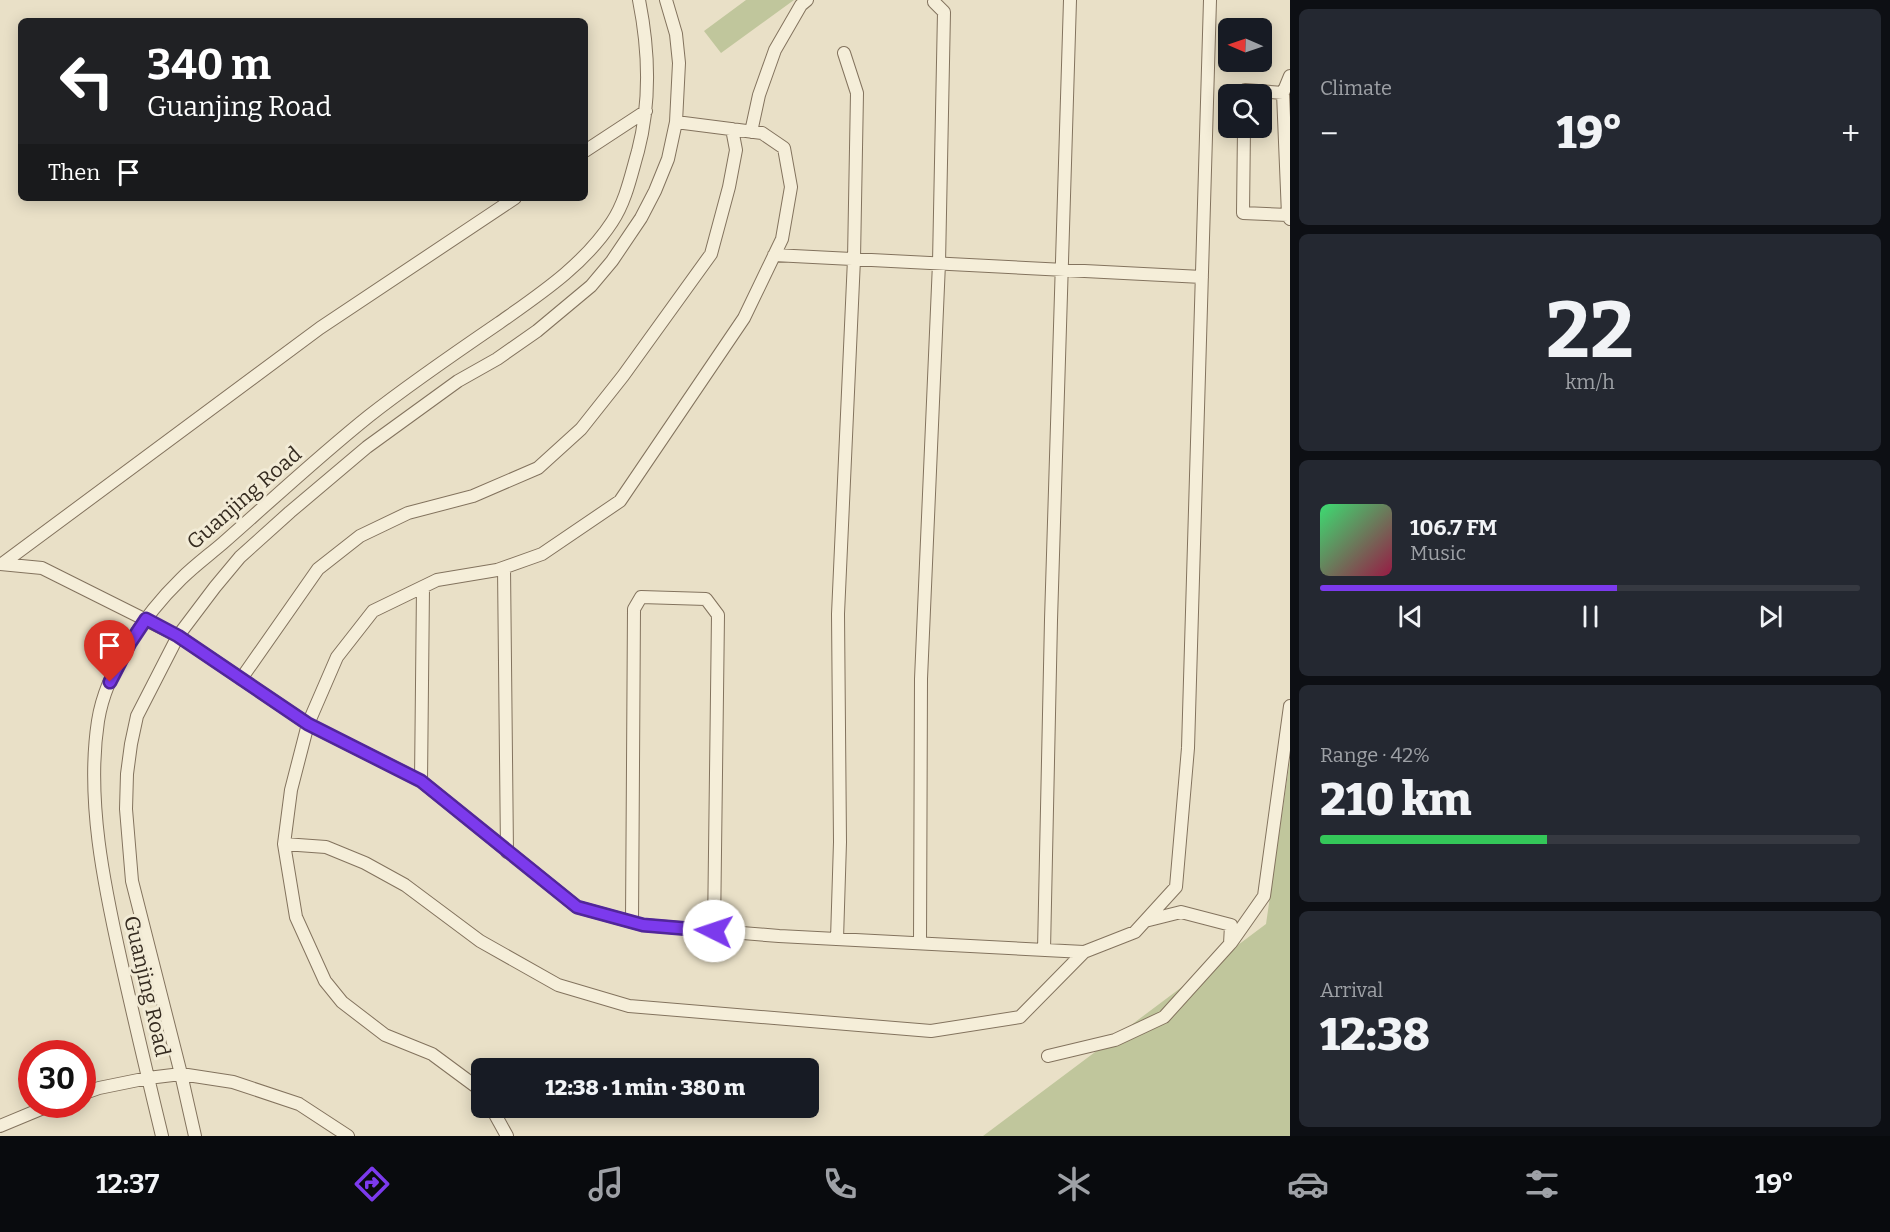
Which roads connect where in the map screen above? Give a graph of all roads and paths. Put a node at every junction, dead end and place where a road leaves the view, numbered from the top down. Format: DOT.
graph roads {
  1 [pos="639,0"];
  2 [pos="666,0"];
  3 [pos="807,0"];
  4 [pos="1070,0"];
  5 [pos="1210,0"];
  6 [pos="934,2"];
  7 [pos="844,53"];
  8 [pos="1290,76"];
  9 [pos="1272,92"];
  10 [pos="1283,93"];
  11 [pos="646,111"];
  12 [pos="676,122"];
  13 [pos="732,129"];
  14 [pos="751,132"];
  15 [pos="1244,138"];
  16 [pos="588,149"];
  17 [pos="510,201"];
  18 [pos="1289,217"];
  19 [pos="774,255"];
  20 [pos="854,259"];
  21 [pos="939,263"];
  22 [pos="1062,269"];
  23 [pos="1202,277"];
  24 [pos="1,564"];
  25 [pos="504,568"];
  26 [pos="423,587"];
  27 [pos="146,619"];
  28 [pos="178,636"];
  29 [pos="241,679"];
  30 [pos="1290,706"];
  31 [pos="308,724"];
  32 [pos="421,781"];
  33 [pos="284,844"];
  34 [pos="507,852"];
  35 [pos="1145,921"];
  36 [pos="632,922"];
  37 [pos="714,931"];
  38 [pos="837,939"];
  39 [pos="920,943"];
  40 [pos="1230,944"];
  41 [pos="1044,950"];
  42 [pos="1084,952"];
  43 [pos="1048,1056"];
  44 [pos="182,1074"];
  45 [pos="148,1078"];
  46 [pos="471,1083"];
  47 [pos="96,1089"];
  48 [pos="19,1118"];
  49 [pos="497,1118"];
  50 [pos="0,1126"];
  51 [pos="162,1136"];
  52 [pos="195,1136"];
  53 [pos="348,1136"];
  54 [pos="507,1136"];
  1 -- 11 [label="street, Guanjing Road"];
  2 -- 12 [label="street, Guanjing Road"];
  3 -- 14 [label="street"];
  4 -- 22 [label="street"];
  5 -- 23 [label="street"];
  6 -- 21 [label="street"];
  7 -- 20 [label="street"];
  8 -- 10 [label="street"];
  9 -- 10 [label="street"];
  10 -- 18 [label="street"];
  11 -- 16 [label="street"];
  11 -- 27 [label="street, Guanjing Road"];
  12 -- 13 [label="street"];
  12 -- 28 [label="street, Guanjing Road"];
  13 -- 14 [label="street"];
  13 -- 29 [label="street"];
  14 -- 19 [label="street"];
  15 -- 18 [label="street"];
  17 -- 24 [label="street"];
  19 -- 20 [label="street"];
  19 -- 25 [label="street"];
  20 -- 21 [label="street"];
  20 -- 38 [label="street"];
  21 -- 22 [label="street"];
  21 -- 39 [label="street"];
  22 -- 23 [label="street"];
  22 -- 41 [label="street"];
  23 -- 35 [label="street"];
  24 -- 27 [label="street"];
  25 -- 26 [label="street"];
  25 -- 34 [label="street"];
  26 -- 31 [label="street"];
  26 -- 32 [label="street"];
  27 -- 28 [label="street"];
  27 -- 45 [label="street, Guanjing Road"];
  28 -- 29 [label="street"];
  28 -- 44 [label="street, Guanjing Road"];
  29 -- 31 [label="street"];
  30 -- 40 [label="street"];
  31 -- 32 [label="street"];
  31 -- 33 [label="street"];
  32 -- 34 [label="street"];
  33 -- 42 [label="street"];
  33 -- 46 [label="street"];
  34 -- 36 [label="street"];
  35 -- 40 [label="street"];
  35 -- 42 [label="street"];
  36 -- 37 [label="street"];
  36 -- 37 [label="street"];
  37 -- 38 [label="street"];
  38 -- 39 [label="street"];
  39 -- 41 [label="street"];
  40 -- 43 [label="street"];
  41 -- 42 [label="street"];
  44 -- 45 [label="street"];
  44 -- 52 [label="street, Guanjing Road"];
  44 -- 53 [label="street"];
  45 -- 47 [label="street"];
  45 -- 51 [label="street, Guanjing Road"];
  48 -- 50 [label="street"];
  49 -- 54 [label="street"];
}
